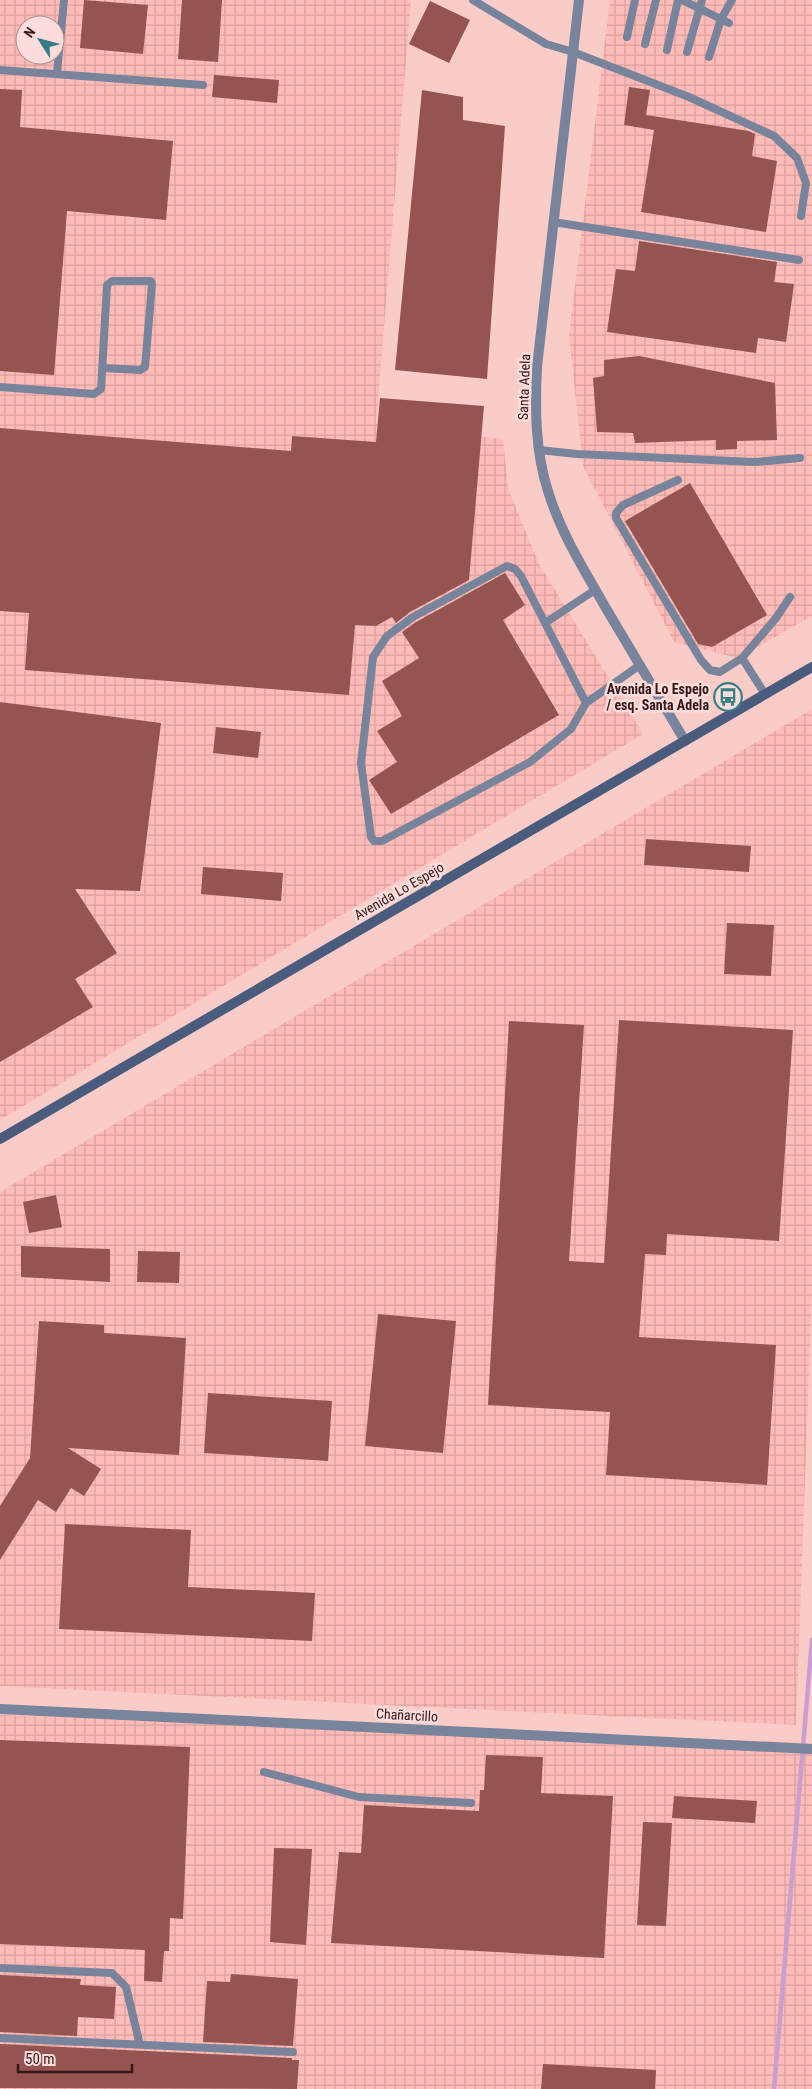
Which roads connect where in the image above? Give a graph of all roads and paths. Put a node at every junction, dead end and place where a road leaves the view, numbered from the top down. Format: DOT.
graph roads {
  1 [pos="64,0"];
  2 [pos="472,0"];
  3 [pos="580,0"];
  4 [pos="635,0"];
  5 [pos="656,0"];
  6 [pos="678,0"];
  7 [pos="682,0"];
  8 [pos="732,0"];
  9 [pos="700,4"];
  10 [pos="721,19"];
  11 [pos="729,23"];
  12 [pos="627,37"];
  13 [pos="646,44"];
  14 [pos="667,50"];
  15 [pos="574,52"];
  16 [pos="687,52"];
  17 [pos="709,57"];
  18 [pos="0,70"];
  19 [pos="57,73"];
  20 [pos="203,85"];
  21 [pos="801,216"];
  22 [pos="554,222"];
  23 [pos="799,260"];
  24 [pos="103,368"];
  25 [pos="0,387"];
  26 [pos="539,450"];
  27 [pos="800,458"];
  28 [pos="678,480"];
  29 [pos="596,590"];
  30 [pos="790,597"];
  31 [pos="545,623"];
  32 [pos="742,658"];
  33 [pos="640,665"];
  34 [pos="812,667"];
  35 [pos="765,694"];
  36 [pos="586,704"];
  37 [pos="685,741"];
  38 [pos="0,1139"];
  39 [pos="0,1709"];
  40 [pos="810,1749"];
  41 [pos="264,1772"];
  42 [pos="471,1803"];
  43 [pos="0,1968"];
  44 [pos="0,2038"];
  45 [pos="140,2045"];
  46 [pos="293,2052"];
  1 -- 19 [label="lane"];
  2 -- 15 [label="lane"];
  3 -- 15 [label="street, Santa Adela"];
  4 -- 12 [label="lane"];
  5 -- 13 [label="lane"];
  6 -- 14 [label="lane"];
  7 -- 9 [label="lane"];
  8 -- 10 [label="lane"];
  9 -- 10 [label="lane"];
  9 -- 16 [label="lane"];
  10 -- 11 [label="lane"];
  10 -- 17 [label="lane"];
  15 -- 21 [label="lane"];
  15 -- 22 [label="street, Santa Adela"];
  18 -- 19 [label="lane"];
  19 -- 20 [label="lane"];
  22 -- 23 [label="lane"];
  22 -- 26 [label="street, Santa Adela"];
  24 -- 24 [label="lane"];
  24 -- 25 [label="lane"];
  26 -- 27 [label="lane"];
  26 -- 29 [label="street, Santa Adela"];
  28 -- 32 [label="lane"];
  29 -- 31 [label="lane"];
  29 -- 33 [label="street, Santa Adela"];
  30 -- 32 [label="lane"];
  31 -- 36 [label="lane"];
  31 -- 36 [label="lane"];
  32 -- 35 [label="lane"];
  33 -- 36 [label="lane"];
  33 -- 37 [label="street, Santa Adela"];
  34 -- 35 [label="main road, Avenida Lo Espejo"];
  35 -- 37 [label="main road, Avenida Lo Espejo"];
  37 -- 38 [label="main road, Avenida Lo Espejo"];
  39 -- 40 [label="street, Chañarcillo"];
  41 -- 42 [label="lane"];
  43 -- 45 [label="lane"];
  44 -- 45 [label="lane"];
  45 -- 46 [label="lane"];
}
